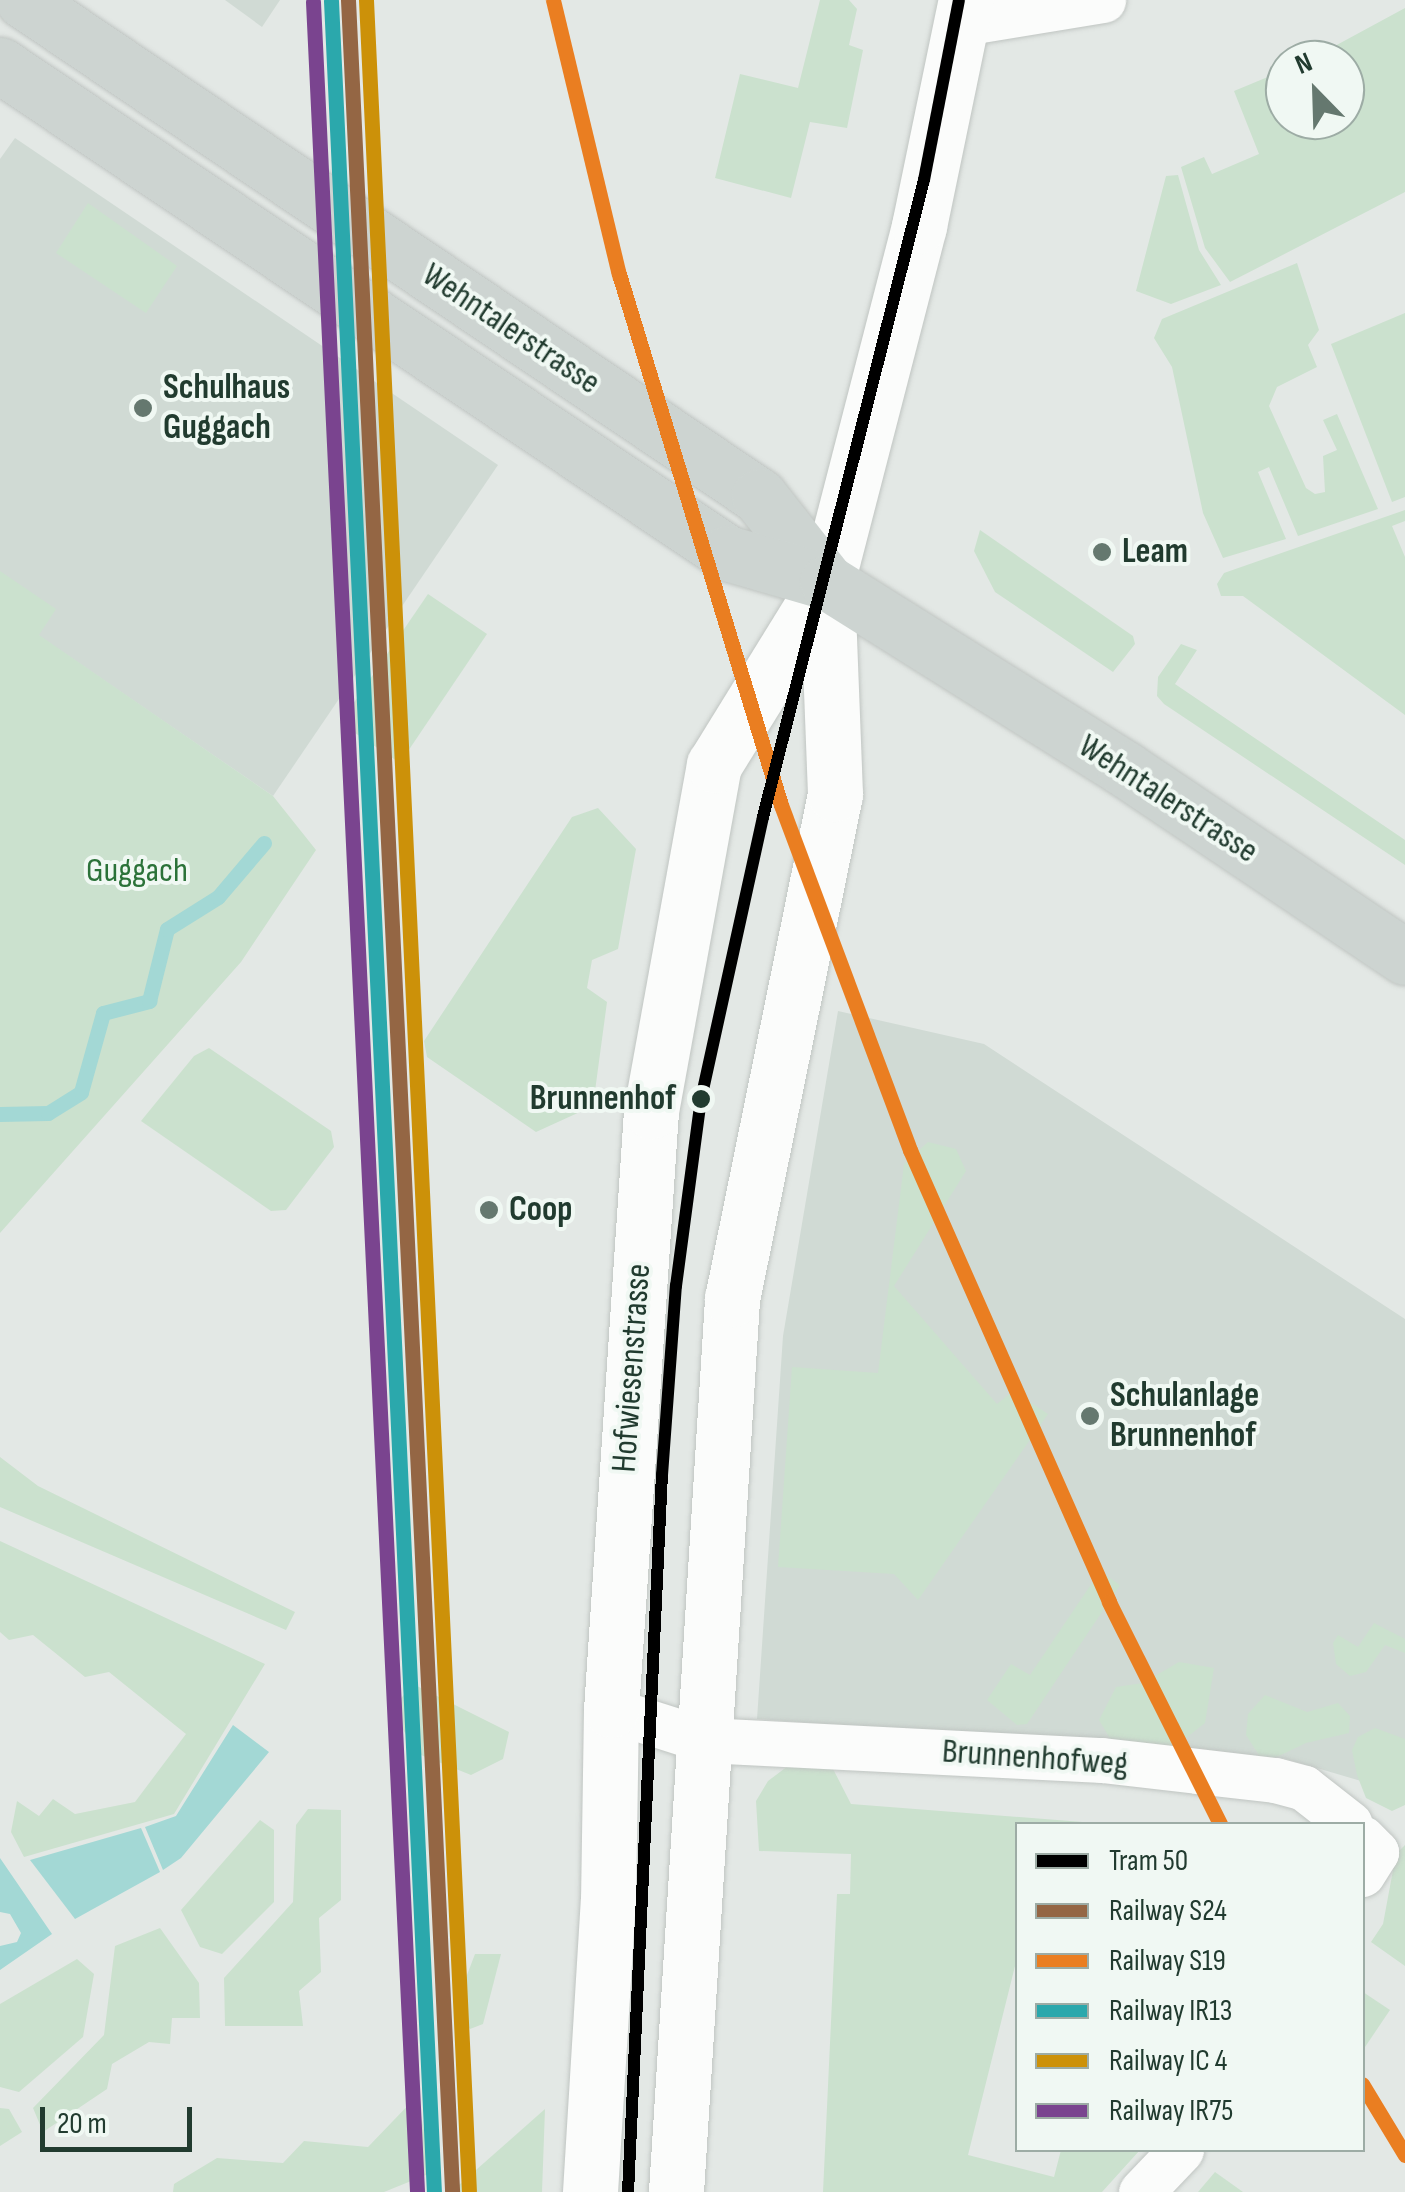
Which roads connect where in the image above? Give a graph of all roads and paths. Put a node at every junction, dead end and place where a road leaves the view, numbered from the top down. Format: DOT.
graph roads {
  1 [pos="23,0"];
  2 [pos="1103,0"];
  3 [pos="965,11"];
  4 [pos="0,65"];
  5 [pos="827,582"];
  6 [pos="1405,957"];
  7 [pos="610,1710"];
  8 [pos="705,1740"];
  9 [pos="1338,1822"];
  10 [pos="1179,2152"];
  11 [pos="590,2192"];
  12 [pos="676,2192"];
  13 [pos="1141,2192"];
  1 -- 5 [label="main road, Wehntalerstrasse"];
  2 -- 3 [label="street"];
  3 -- 5 [label="street, Hofwiesenstrasse"];
  4 -- 5 [label="main road, Wehntalerstrasse"];
  5 -- 6 [label="main road, Wehntalerstrasse"];
  5 -- 7 [label="street, Hofwiesenstrasse"];
  5 -- 8 [label="street, Hofwiesenstrasse"];
  7 -- 8 [label="street, Brunnenhofweg"];
  7 -- 11 [label="street, Hofwiesenstrasse"];
  8 -- 9 [label="street, Brunnenhofweg"];
  8 -- 12 [label="street, Hofwiesenstrasse"];
  10 -- 13 [label="street"];
}
